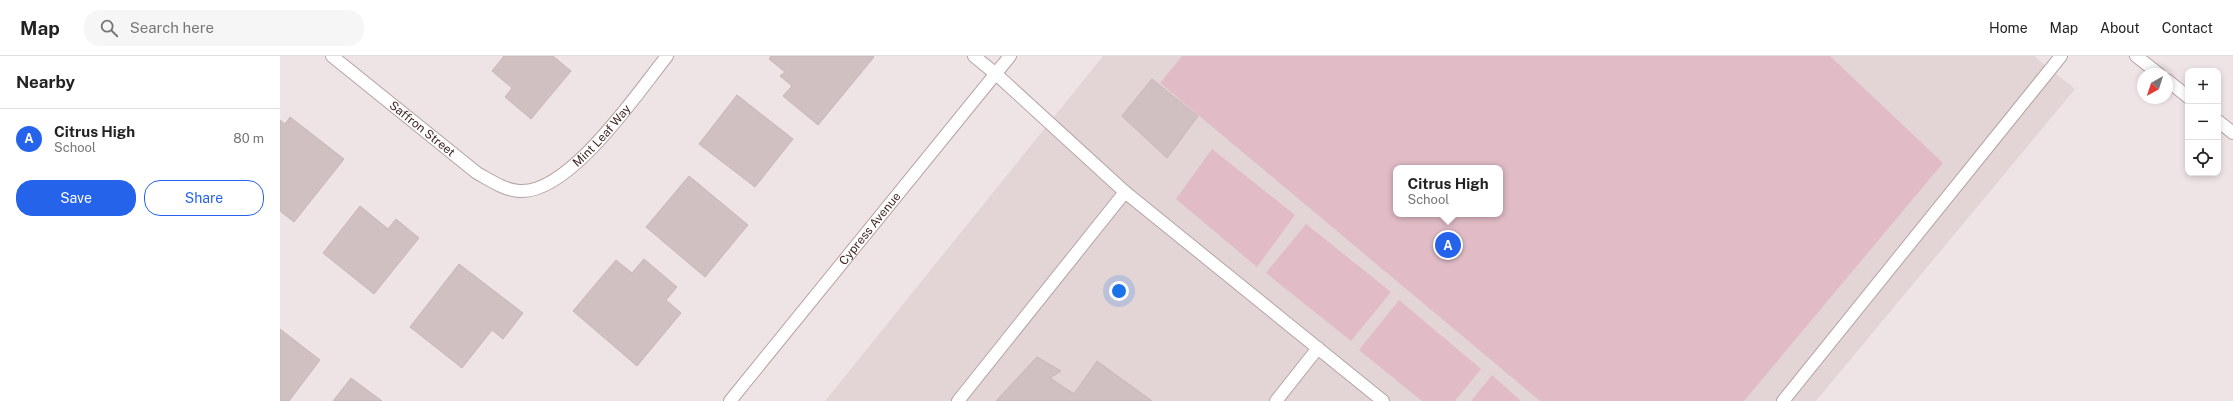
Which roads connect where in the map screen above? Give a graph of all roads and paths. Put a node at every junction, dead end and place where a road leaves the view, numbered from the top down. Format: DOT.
graph roads {
  1 [pos="332,56"];
  2 [pos="667,56"];
  3 [pos="974,56"];
  4 [pos="1010,56"];
  5 [pos="2061,56"];
  6 [pos="2136,56"];
  7 [pos="2151,68"];
  8 [pos="996,74"];
  9 [pos="2173,85"];
  10 [pos="2185,95"];
  11 [pos="2221,123"];
  12 [pos="2233,133"];
  13 [pos="520,191"];
  14 [pos="1125,192"];
  15 [pos="1318,348"];
  16 [pos="730,401"];
  17 [pos="958,401"];
  18 [pos="1276,401"];
  19 [pos="1383,401"];
  20 [pos="1782,401"];
  1 -- 13 [label="street, Saffron Street"];
  2 -- 13 [label="street, Mint Leaf Way"];
  3 -- 8 [label="street"];
  4 -- 8 [label="street, Cypress Avenue"];
  5 -- 20 [label="street"];
  6 -- 7 [label="street"];
  8 -- 14 [label="street"];
  8 -- 16 [label="street, Cypress Avenue"];
  9 -- 10 [label="street"];
  11 -- 12 [label="street"];
  14 -- 15 [label="street"];
  14 -- 17 [label="street"];
  15 -- 18 [label="street"];
  15 -- 19 [label="street"];
}
